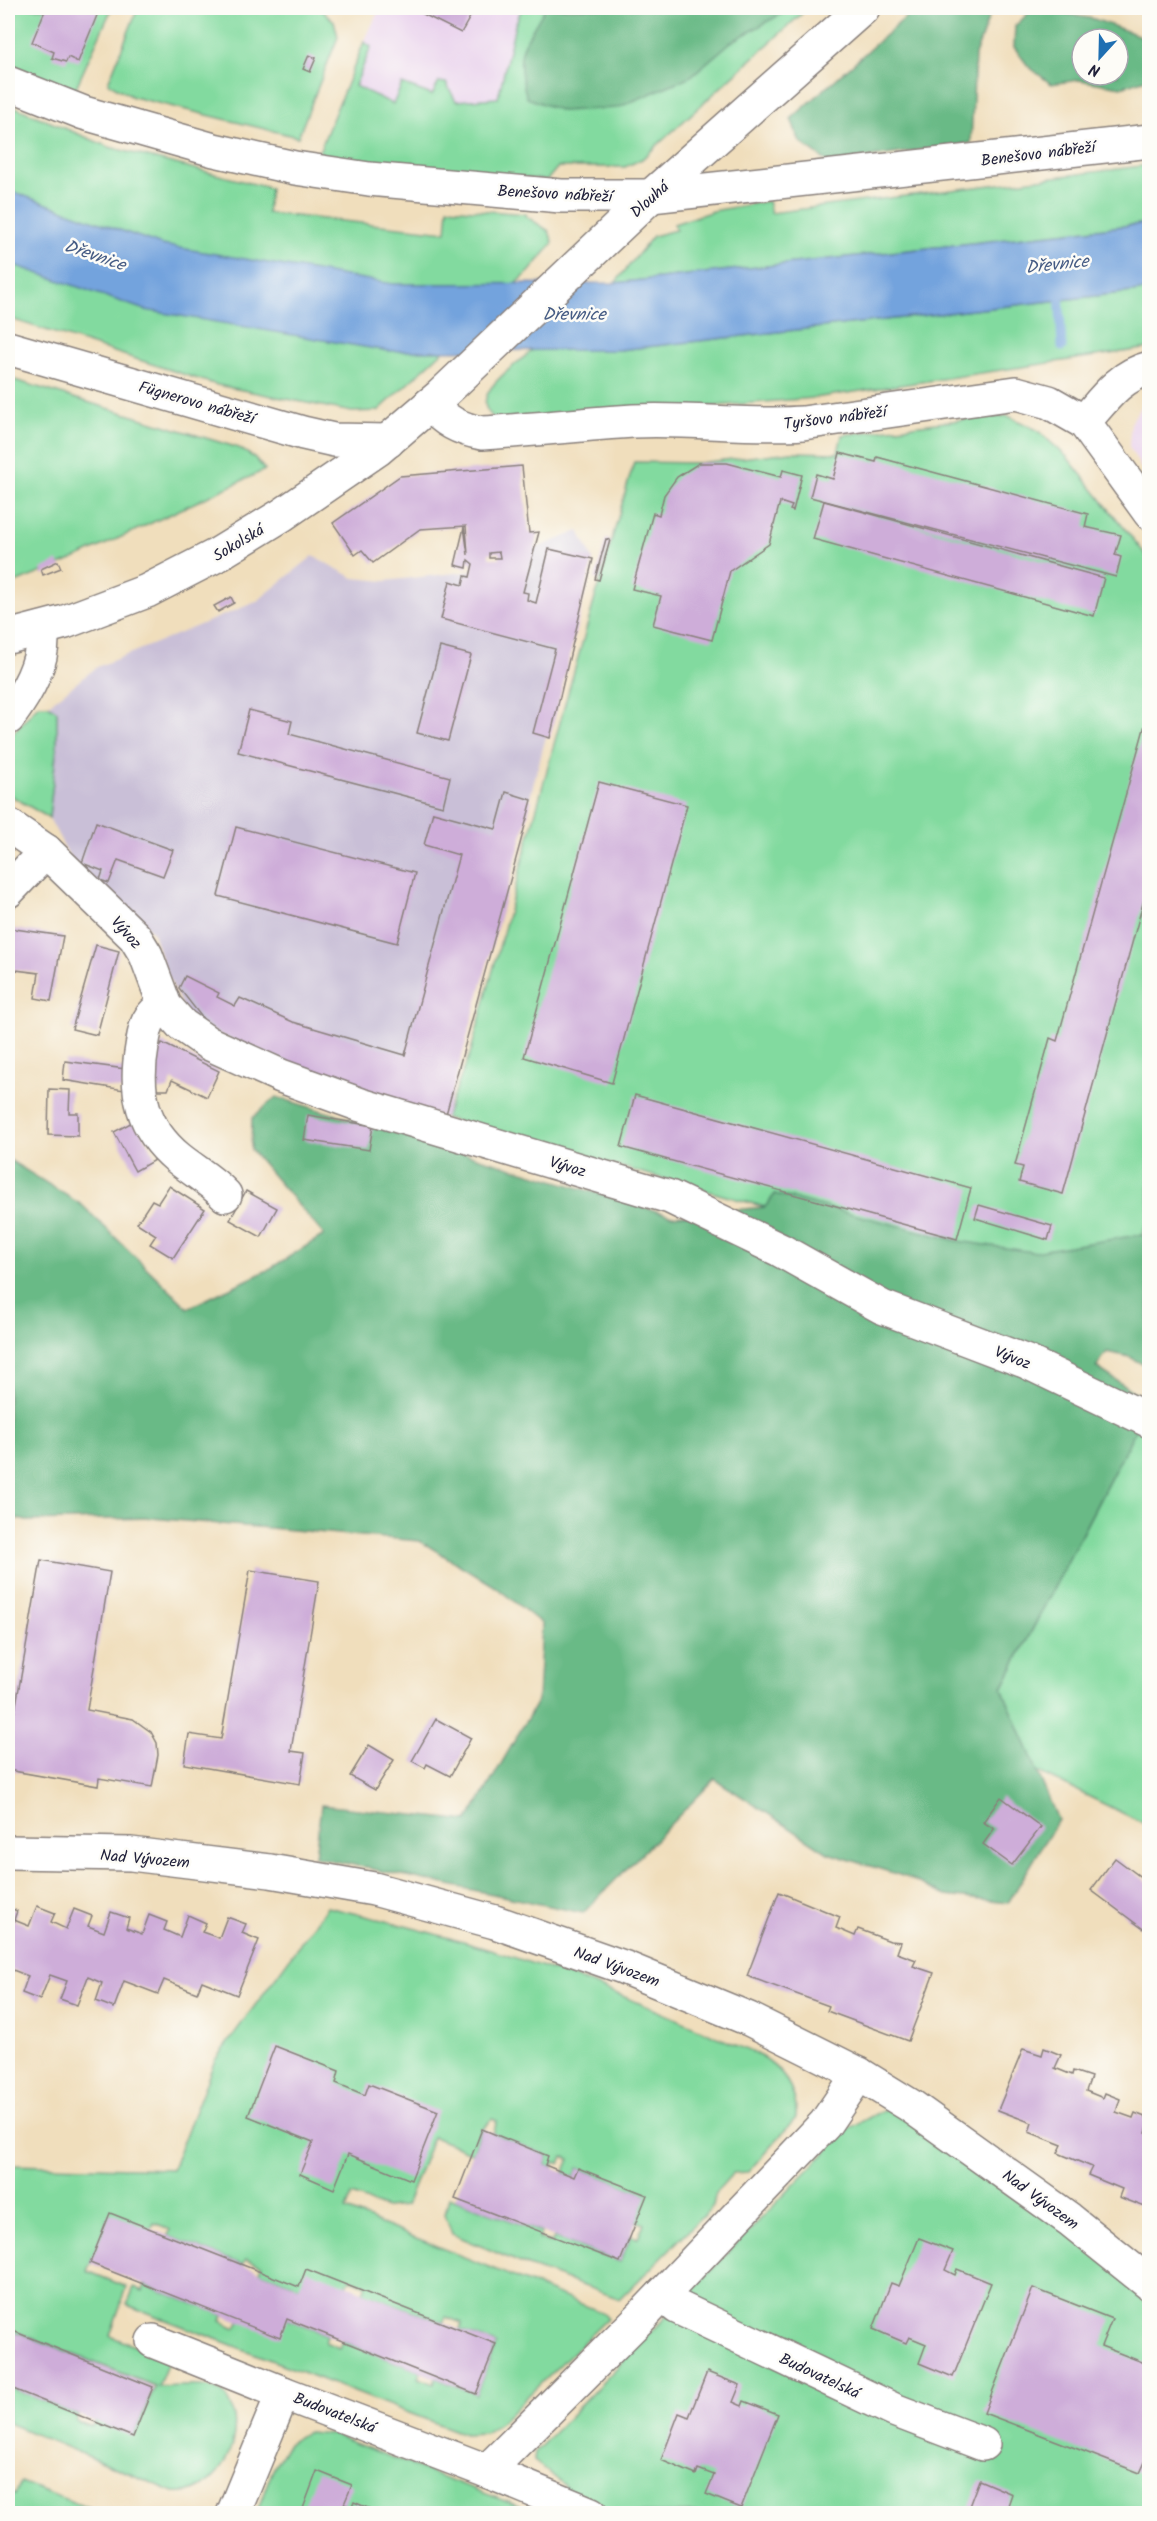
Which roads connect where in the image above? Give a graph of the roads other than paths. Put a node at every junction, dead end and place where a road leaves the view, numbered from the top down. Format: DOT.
graph roads {
  1 [pos="863,8"];
  2 [pos="8,82"];
  3 [pos="1149,141"];
  4 [pos="642,205"];
  5 [pos="8,348"];
  6 [pos="1149,368"];
  7 [pos="435,400"];
  8 [pos="1084,422"];
  9 [pos="388,441"];
  10 [pos="1149,513"];
  11 [pos="41,629"];
  12 [pos="8,637"];
  13 [pos="8,718"];
  14 [pos="8,825"];
  15 [pos="46,851"];
  16 [pos="8,891"];
  17 [pos="165,1006"];
  18 [pos="225,1195"];
  19 [pos="1149,1421"];
  20 [pos="8,1852"];
  21 [pos="859,2074"];
  22 [pos="1149,2284"];
  23 [pos="663,2294"];
  24 [pos="153,2341"];
  25 [pos="283,2393"];
  26 [pos="983,2444"];
  27 [pos="487,2471"];
  28 [pos="233,2514"];
  29 [pos="591,2514"];
  1 -- 4 [label="street, Dlouhá"];
  2 -- 4 [label="street, Benešovo nábřeží"];
  3 -- 4 [label="street, Benešovo nábřeží"];
  4 -- 7 [label="street, Dlouhá"];
  5 -- 9 [label="street, Fügnerovo nábřeží"];
  6 -- 8 [label="street"];
  7 -- 8 [label="street, Tyršovo nábřeží"];
  7 -- 9 [label="street, Sokolská"];
  8 -- 10 [label="street"];
  9 -- 11 [label="street, Sokolská"];
  11 -- 12 [label="street, Sokolská"];
  11 -- 13 [label="street"];
  14 -- 15 [label="street, Vývoz"];
  15 -- 16 [label="street"];
  15 -- 17 [label="street, Vývoz"];
  17 -- 18 [label="street"];
  17 -- 19 [label="street, Vývoz"];
  20 -- 21 [label="street, Nad Vývozem"];
  21 -- 22 [label="street, Nad Vývozem"];
  21 -- 23 [label="street"];
  23 -- 26 [label="street, Budovatelská"];
  23 -- 27 [label="street"];
  24 -- 25 [label="street, Budovatelská"];
  25 -- 27 [label="street, Budovatelská"];
  25 -- 28 [label="street, Budovatelská"];
  27 -- 29 [label="street, Budovatelská"];
}
